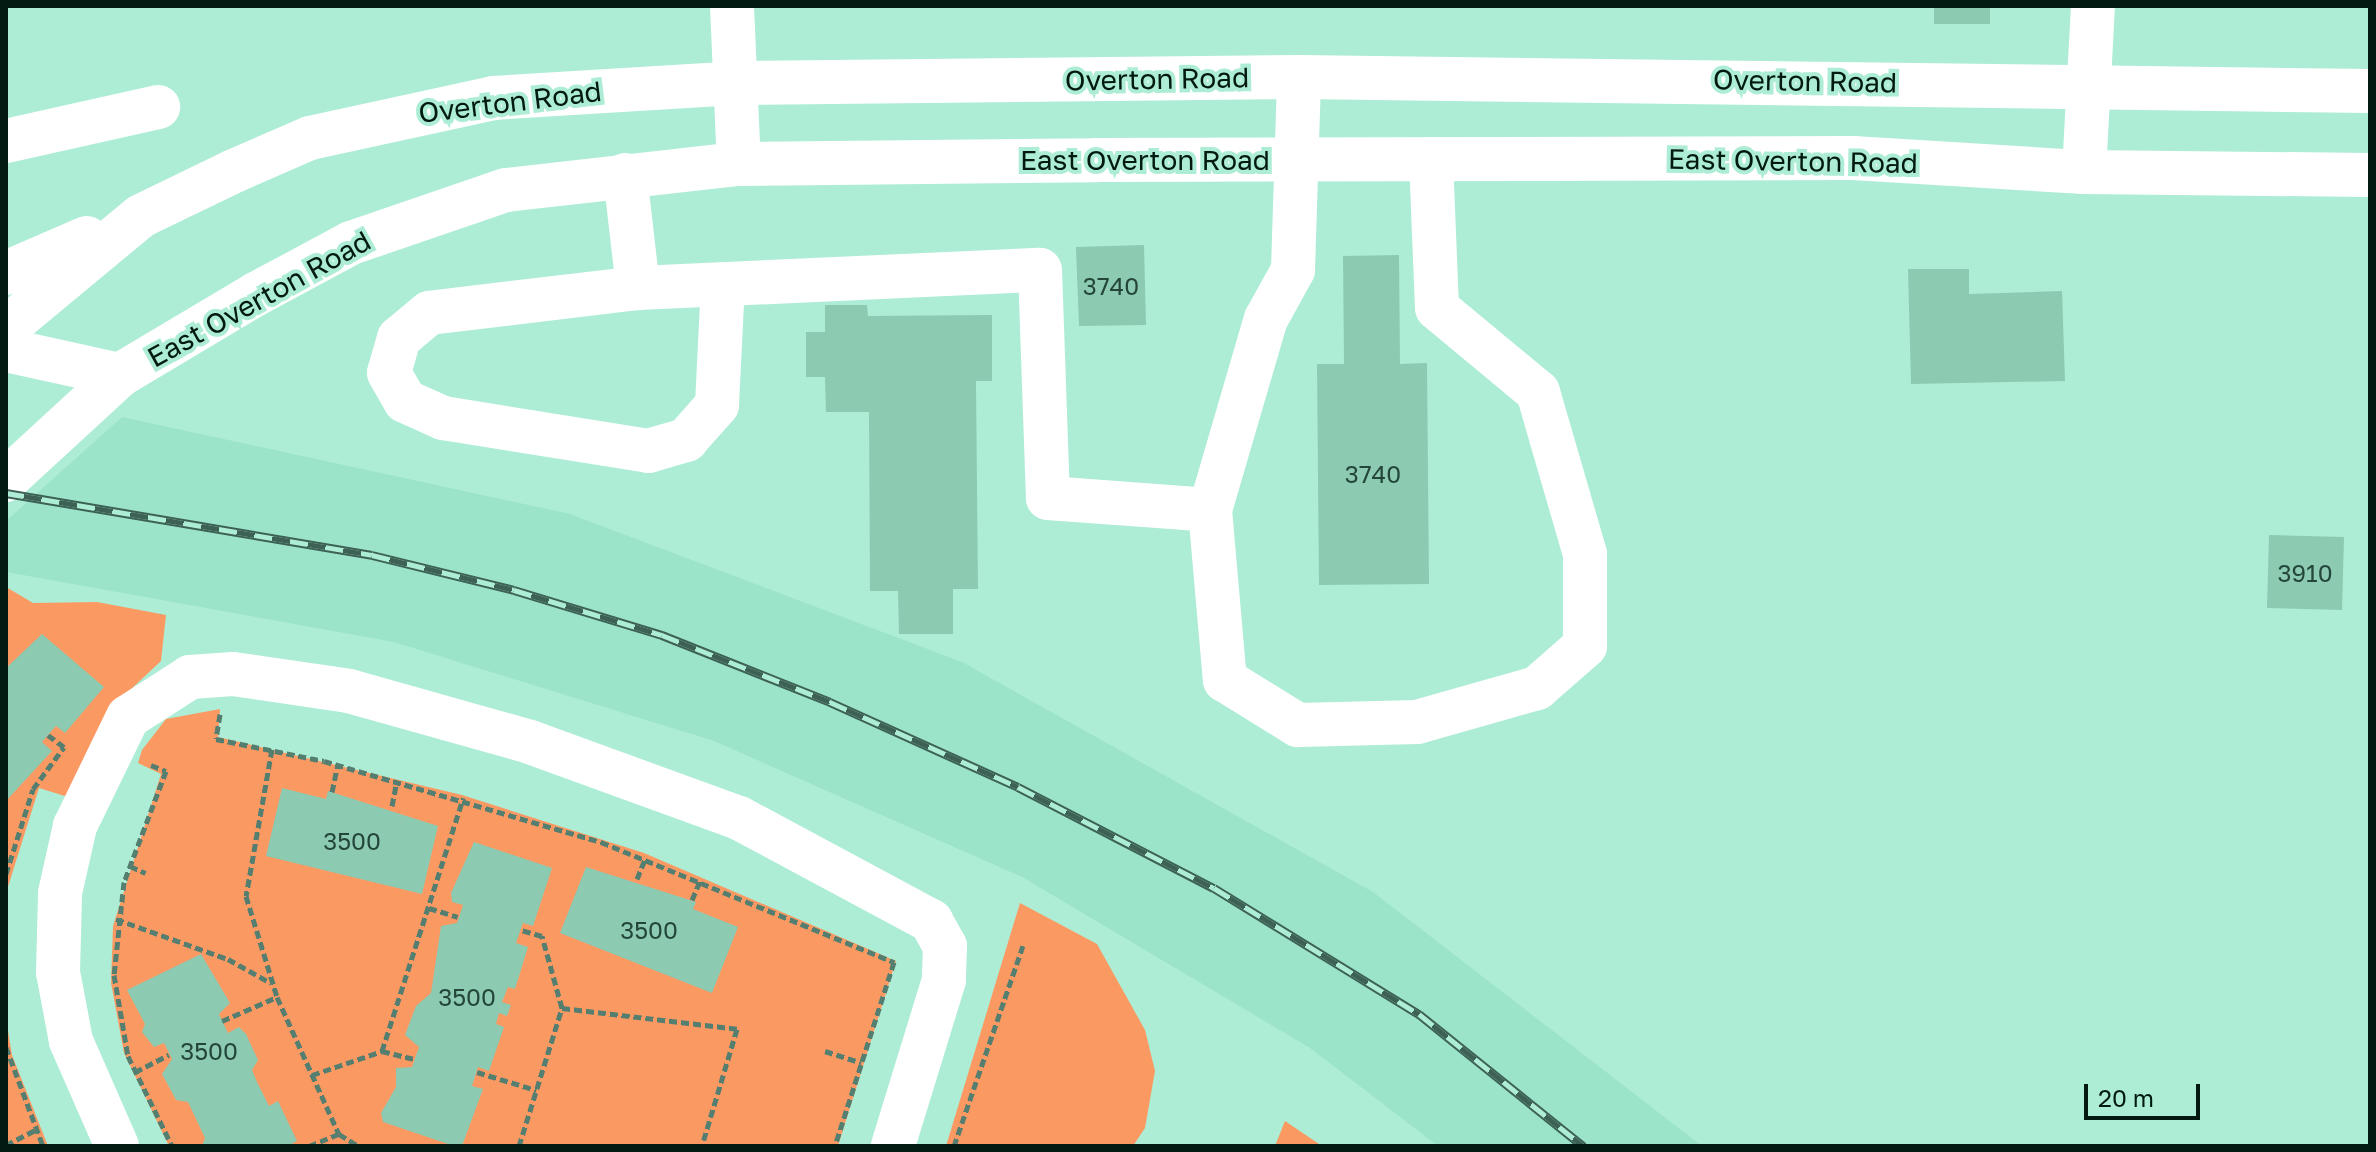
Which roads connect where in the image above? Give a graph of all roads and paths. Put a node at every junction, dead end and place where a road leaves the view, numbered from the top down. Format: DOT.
graph roads {
  1 [pos="732,6"];
  2 [pos="2093,6"];
  3 [pos="1299,77"];
  4 [pos="736,83"];
  5 [pos="2087,85"];
  6 [pos="2370,91"];
  7 [pos="158,107"];
  8 [pos="6,141"];
  9 [pos="1431,159"];
  10 [pos="1301,160"];
  11 [pos="739,164"];
  12 [pos="2084,172"];
  13 [pos="625,175"];
  14 [pos="2370,175"];
  15 [pos="141,216"];
  16 [pos="6,273"];
  17 [pos="723,284"];
  18 [pos="638,288"];
  19 [pos="6,328"];
  20 [pos="6,350"];
  21 [pos="120,375"];
  22 [pos="6,480"];
  23 [pos="1210,510"];
  24 [pos="205,713"];
  25 [pos="48,735"];
  26 [pos="272,749"];
  27 [pos="139,760"];
  28 [pos="338,764"];
  29 [pos="397,781"];
  30 [pos="332,792"];
  31 [pos="463,798"];
  32 [pos="392,806"];
  33 [pos="646,857"];
  34 [pos="130,866"];
  35 [pos="146,873"];
  36 [pos="6,874"];
  37 [pos="637,879"];
  38 [pos="701,879"];
  39 [pos="692,900"];
  40 [pos="429,908"];
  41 [pos="458,917"];
  42 [pos="116,919"];
  43 [pos="521,930"];
  44 [pos="1023,946"];
  45 [pos="272,984"];
  46 [pos="277,997"];
  47 [pos="562,1008"];
  48 [pos="222,1021"];
  49 [pos="6,1047"];
  50 [pos="382,1051"];
  51 [pos="825,1051"];
  52 [pos="169,1055"];
  53 [pos="414,1059"];
  54 [pos="861,1063"];
  55 [pos="135,1072"];
  56 [pos="477,1072"];
  57 [pos="312,1075"];
  58 [pos="536,1090"];
  59 [pos="36,1130"];
  60 [pos="339,1134"];
  61 [pos="6,1145"];
  62 [pos="43,1146"];
  63 [pos="117,1146"];
  64 [pos="172,1146"];
  65 [pos="309,1146"];
  66 [pos="358,1146"];
  67 [pos="519,1146"];
  68 [pos="702,1146"];
  69 [pos="835,1146"];
  70 [pos="893,1146"];
  71 [pos="954,1146"];
  1 -- 4 [label="street"];
  2 -- 5 [label="street"];
  3 -- 4 [label="street, Overton Road"];
  3 -- 5 [label="street, Overton Road"];
  3 -- 10 [label="street"];
  4 -- 11 [label="street"];
  4 -- 15 [label="street, Overton Road"];
  5 -- 6 [label="street, Overton Road"];
  5 -- 12 [label="street"];
  7 -- 8 [label="street"];
  9 -- 10 [label="street, East Overton Road"];
  9 -- 12 [label="street, East Overton Road"];
  9 -- 23 [label="street"];
  10 -- 11 [label="street, East Overton Road"];
  10 -- 23 [label="street"];
  11 -- 13 [label="street, East Overton Road"];
  12 -- 14 [label="street, East Overton Road"];
  13 -- 18 [label="street"];
  13 -- 21 [label="street, East Overton Road"];
  15 -- 16 [label="street"];
  15 -- 19 [label="street, Overton Road"];
  17 -- 18 [label="street"];
  17 -- 18 [label="street"];
  17 -- 23 [label="street"];
  20 -- 21 [label="street"];
  21 -- 22 [label="street, East Overton Road"];
  24 -- 26 [label="path"];
  25 -- 36 [label="path"];
  26 -- 28 [label="path"];
  26 -- 45 [label="path"];
  27 -- 34 [label="path"];
  28 -- 29 [label="path"];
  28 -- 30 [label="path"];
  29 -- 31 [label="path"];
  29 -- 32 [label="path"];
  31 -- 33 [label="path"];
  31 -- 40 [label="path"];
  33 -- 37 [label="path"];
  33 -- 38 [label="path"];
  34 -- 35 [label="path"];
  34 -- 42 [label="path"];
  38 -- 39 [label="path"];
  38 -- 54 [label="path"];
  40 -- 41 [label="path"];
  40 -- 50 [label="path"];
  42 -- 45 [label="path"];
  42 -- 55 [label="path"];
  43 -- 47 [label="path"];
  44 -- 71 [label="path"];
  45 -- 46 [label="path"];
  46 -- 48 [label="path"];
  46 -- 57 [label="path"];
  47 -- 58 [label="path"];
  47 -- 68 [label="path"];
  49 -- 59 [label="path"];
  50 -- 53 [label="path"];
  50 -- 57 [label="path"];
  51 -- 54 [label="path"];
  52 -- 55 [label="path"];
  54 -- 69 [label="path"];
  55 -- 64 [label="path"];
  56 -- 58 [label="path"];
  57 -- 60 [label="path"];
  58 -- 67 [label="path"];
  59 -- 61 [label="path"];
  59 -- 62 [label="path"];
  60 -- 65 [label="path"];
  60 -- 66 [label="path"];
  63 -- 70 [label="street"];
}
